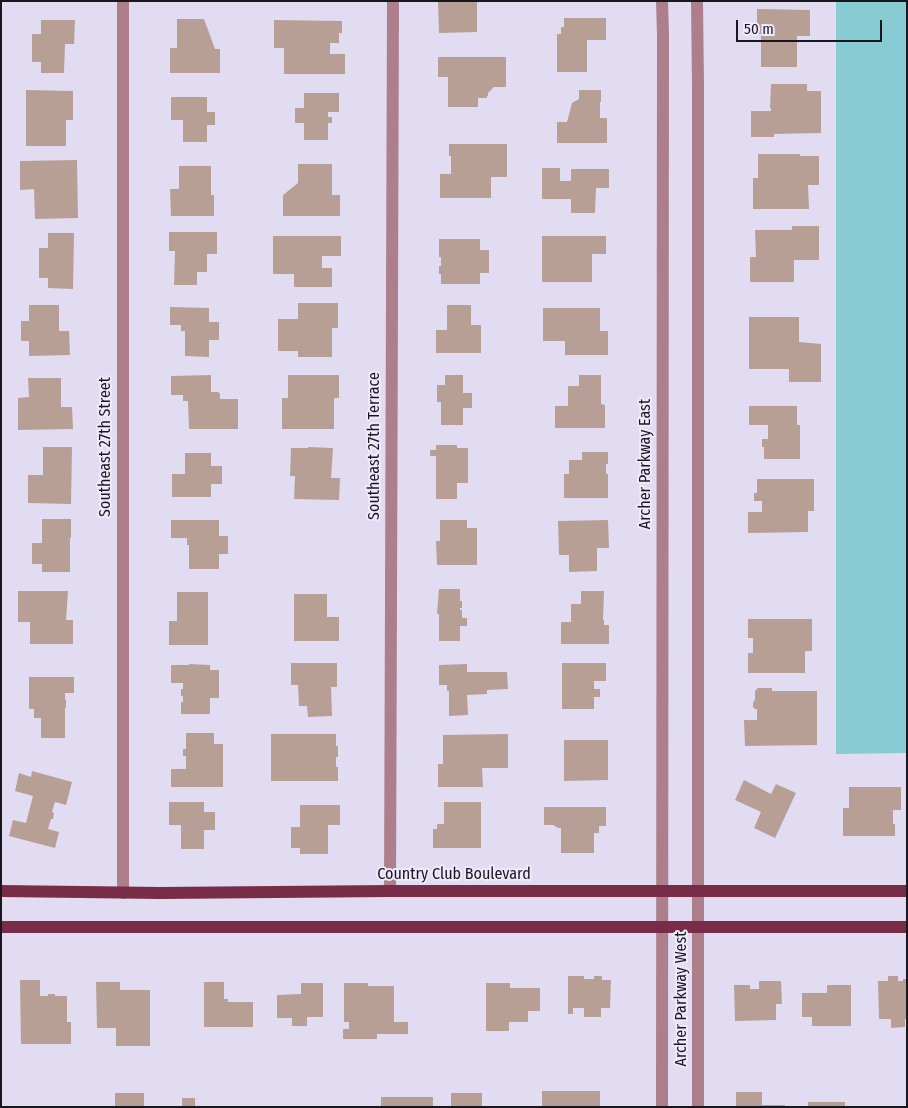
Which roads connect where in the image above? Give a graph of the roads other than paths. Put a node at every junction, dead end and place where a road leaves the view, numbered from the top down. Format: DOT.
graph roads {
  1 [pos="123,1"];
  2 [pos="393,1"];
  3 [pos="662,1"];
  4 [pos="697,1"];
  5 [pos="1,891"];
  6 [pos="390,891"];
  7 [pos="907,891"];
  8 [pos="662,892"];
  9 [pos="698,892"];
  10 [pos="122,893"];
  11 [pos="907,926"];
  12 [pos="1,927"];
  13 [pos="662,927"];
  14 [pos="698,927"];
  15 [pos="662,1107"];
  16 [pos="698,1107"];
  1 -- 10 [label="street, Southeast 27th Street"];
  2 -- 6 [label="street, Southeast 27th Terrace"];
  3 -- 8 [label="street, Archer Parkway East"];
  4 -- 9 [label="street"];
  5 -- 10 [label="main road, Country Club Boulevard"];
  6 -- 8 [label="main road, Country Club Boulevard"];
  6 -- 10 [label="main road, Country Club Boulevard"];
  7 -- 9 [label="main road, Country Club Boulevard"];
  8 -- 9 [label="main road, Country Club Boulevard"];
  8 -- 13 [label="street, Archer Parkway East"];
  9 -- 14 [label="street, Archer Parkway West"];
  11 -- 14 [label="main road"];
  12 -- 13 [label="main road"];
  13 -- 14 [label="main road"];
  13 -- 15 [label="street, Archer Parkway West"];
  14 -- 16 [label="street, Archer Parkway West"];
}
